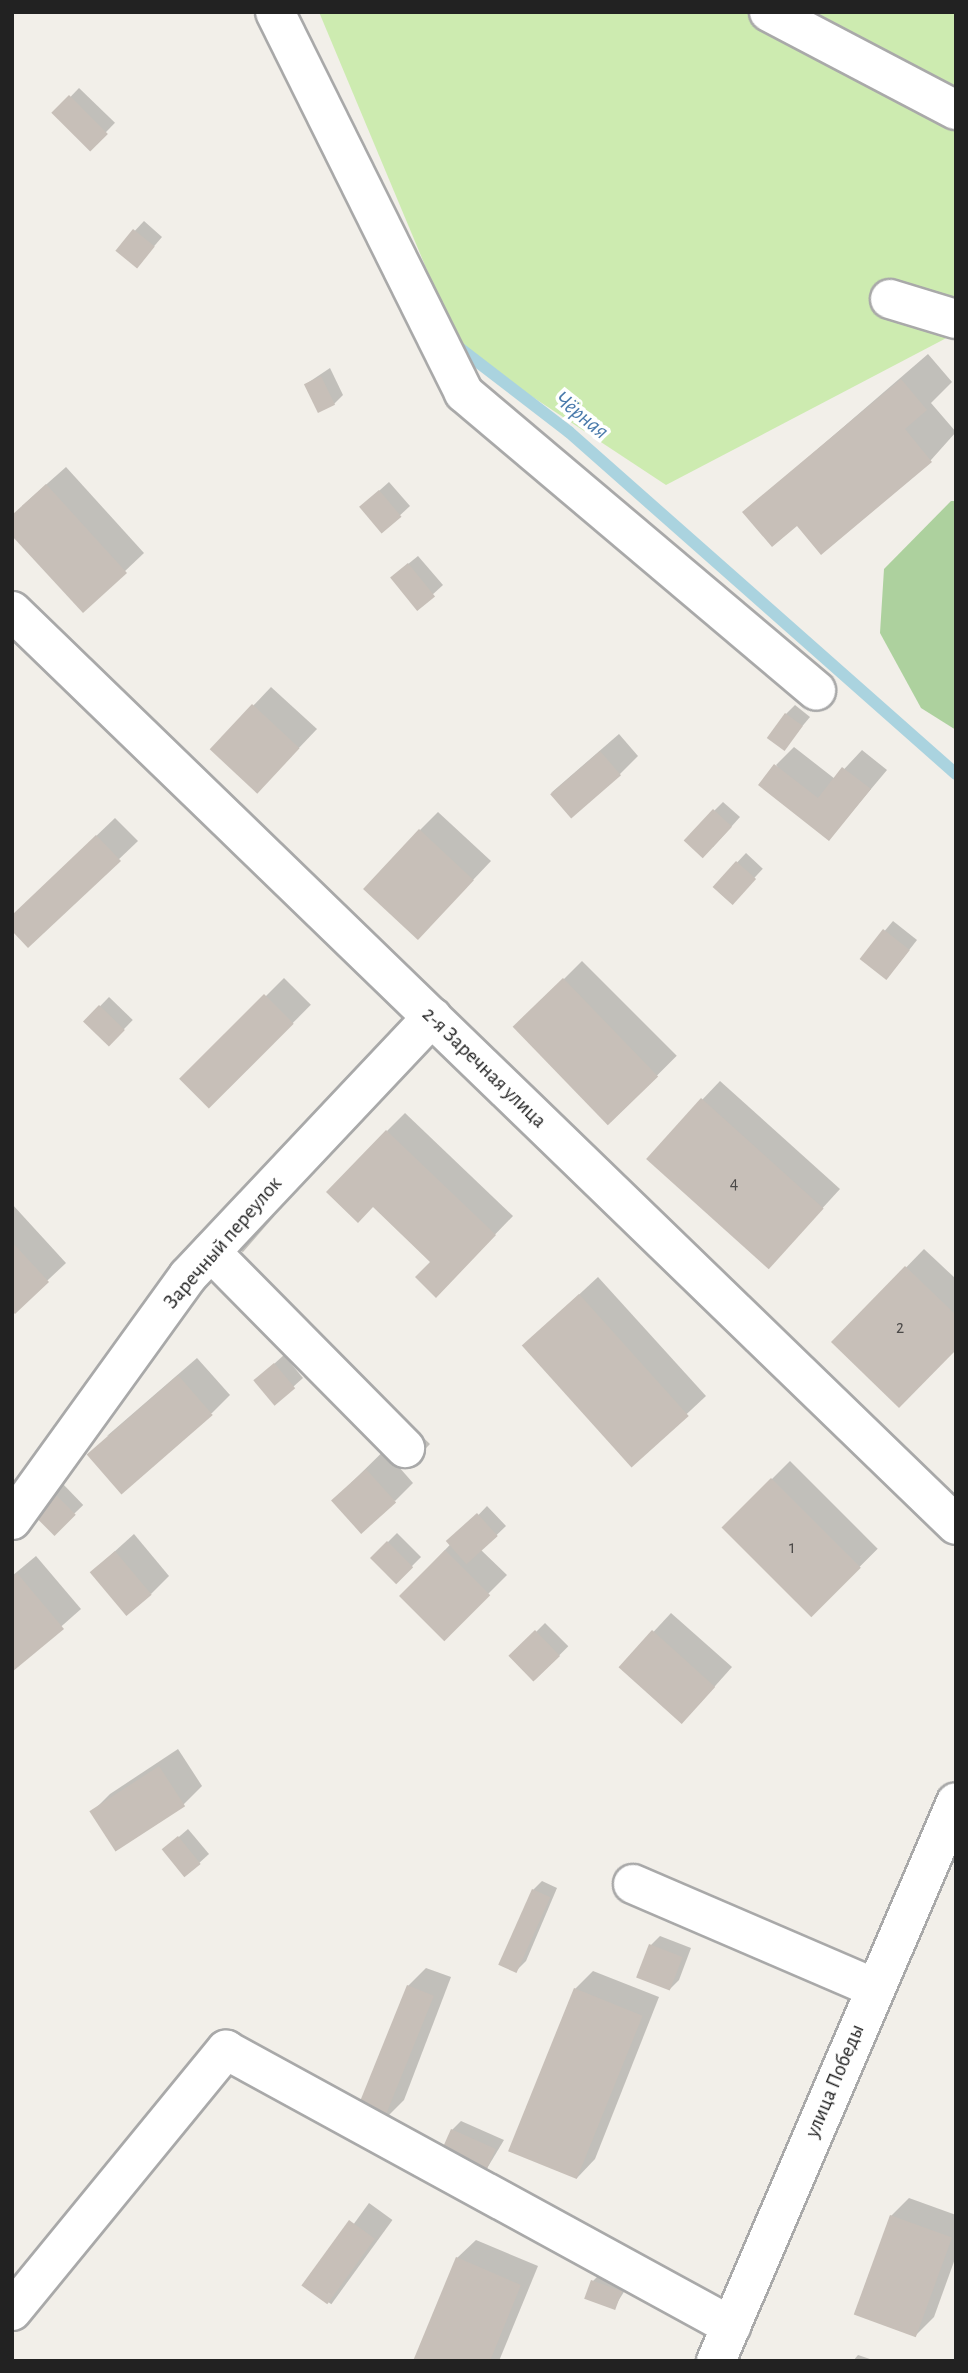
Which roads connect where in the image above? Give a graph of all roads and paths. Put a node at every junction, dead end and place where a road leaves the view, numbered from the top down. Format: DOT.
graph roads {
  1 [pos="275,12"];
  2 [pos="769,12"];
  3 [pos="836,27"];
  4 [pos="956,110"];
  5 [pos="890,299"];
  6 [pos="956,319"];
  7 [pos="12,611"];
  8 [pos="816,690"];
  9 [pos="432,1017"];
  10 [pos="211,1252"];
  11 [pos="405,1448"];
  12 [pos="12,1520"];
  13 [pos="956,1525"];
  14 [pos="956,1802"];
  15 [pos="947,1847"];
  16 [pos="633,1884"];
  17 [pos="875,1987"];
  18 [pos="12,2311"];
  19 [pos="731,2326"];
  20 [pos="716,2361"];
  1 -- 8 [label="street"];
  2 -- 3 [label="street"];
  3 -- 4 [label="street"];
  5 -- 6 [label="street"];
  7 -- 9 [label="street, 2-я Заречная улица"];
  9 -- 10 [label="street, Заречный переулок"];
  9 -- 13 [label="street, 2-я Заречная улица"];
  10 -- 11 [label="street"];
  10 -- 12 [label="street, Заречный переулок"];
  14 -- 15 [label="street, улица Победы"];
  15 -- 17 [label="street, улица Победы"];
  16 -- 17 [label="street"];
  17 -- 19 [label="street, улица Победы"];
  18 -- 19 [label="street"];
  19 -- 20 [label="street, улица Победы"];
}
